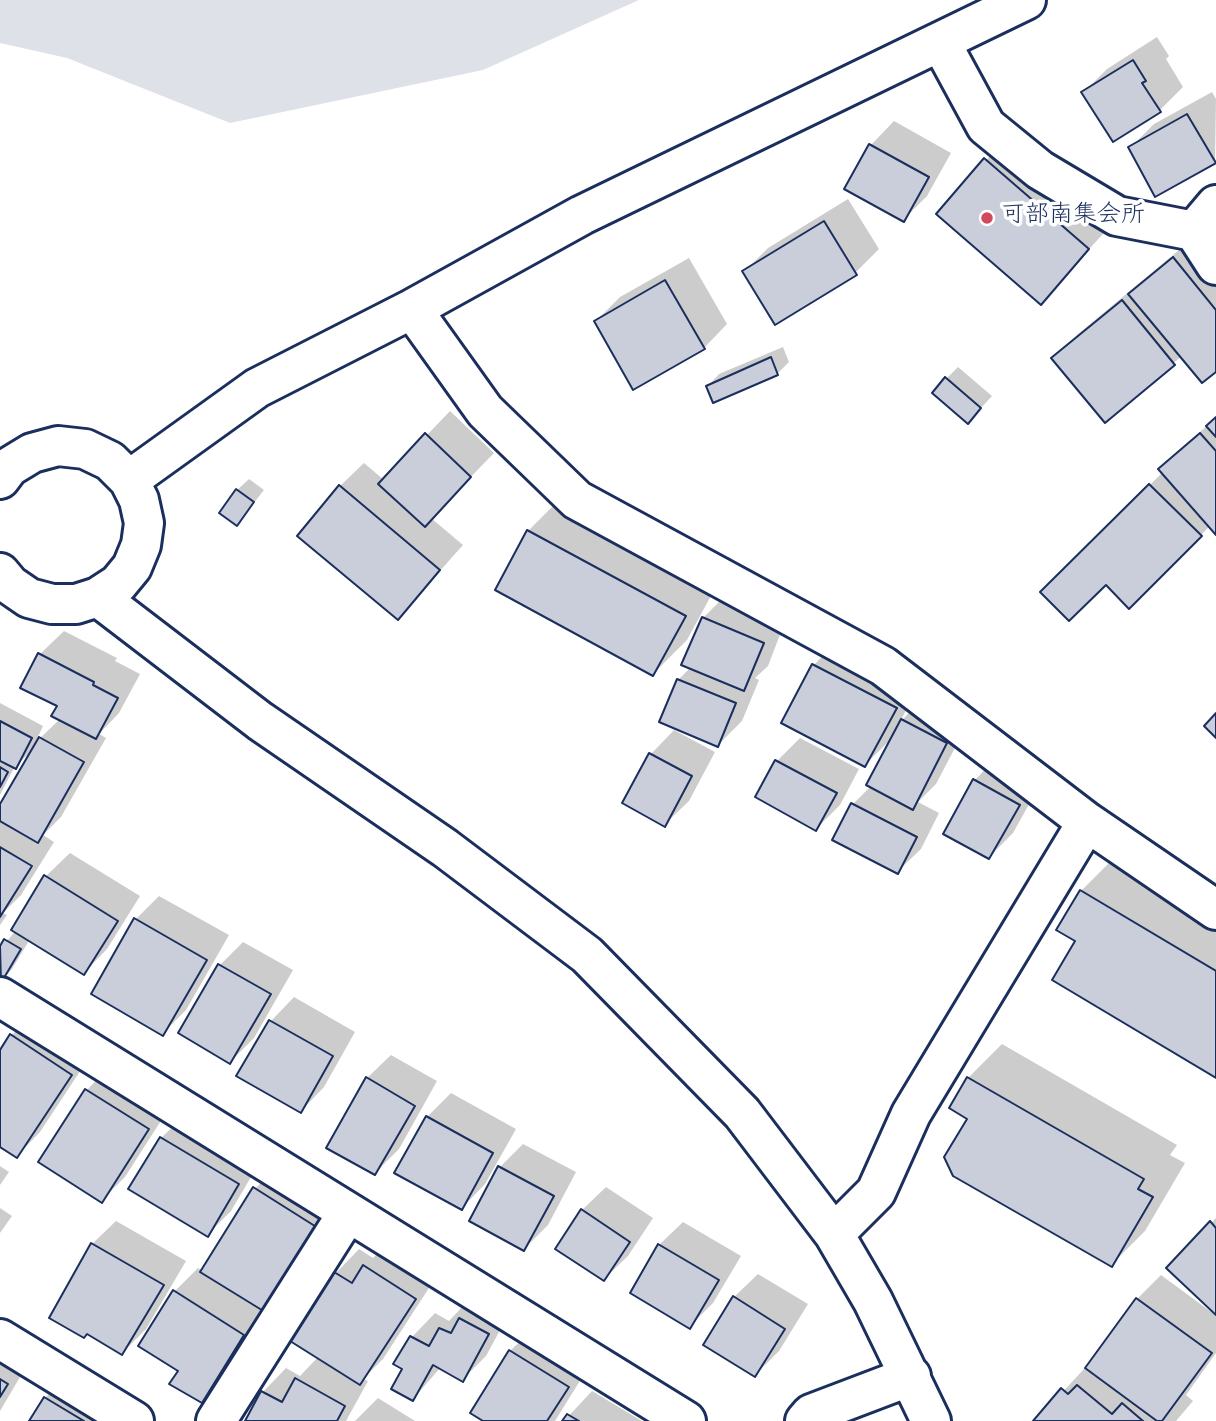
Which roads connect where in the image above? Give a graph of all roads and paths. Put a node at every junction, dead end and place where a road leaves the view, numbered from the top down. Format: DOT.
graph roads {
  1 [pos="1026,0"];
  2 [pos="941,43"];
  3 [pos="1205,218"];
  4 [pos="1216,265"];
  5 [pos="412,309"];
  6 [pos="0,479"];
  7 [pos="129,480"];
  8 [pos="3,583"];
  9 [pos="98,597"];
  10 [pos="1087,822"];
  11 [pos="1216,910"];
  12 [pos="0,997"];
  13 [pos="347,1214"];
  14 [pos="834,1234"];
  15 [pos="0,1339"];
  16 [pos="911,1376"];
  17 [pos="134,1421"];
  18 [pos="216,1421"];
  19 [pos="686,1421"];
  20 [pos="805,1421"];
  21 [pos="931,1421"];
  1 -- 2 [label="street"];
  2 -- 3 [label="street"];
  2 -- 5 [label="street"];
  3 -- 4 [label="street"];
  5 -- 7 [label="street"];
  5 -- 10 [label="street"];
  6 -- 7 [label="street"];
  7 -- 9 [label="street"];
  8 -- 9 [label="street"];
  9 -- 14 [label="street"];
  10 -- 11 [label="street"];
  10 -- 14 [label="street"];
  12 -- 13 [label="street"];
  13 -- 18 [label="street"];
  13 -- 19 [label="street"];
  14 -- 16 [label="street"];
  15 -- 17 [label="street"];
  16 -- 20 [label="street"];
  16 -- 21 [label="street"];
}
